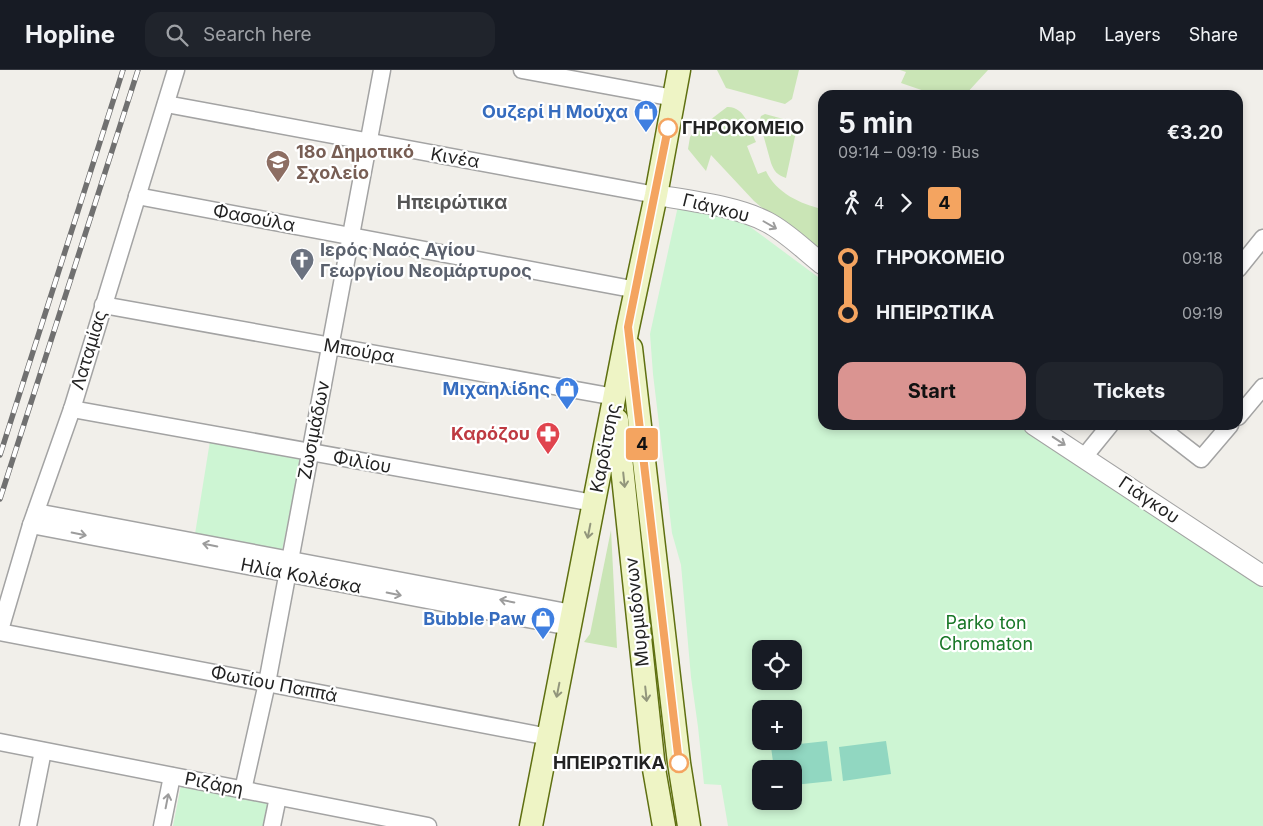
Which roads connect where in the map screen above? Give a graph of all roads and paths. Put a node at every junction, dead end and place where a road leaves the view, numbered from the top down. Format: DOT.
graph roads {
  1 [pos="176,70"];
  2 [pos="382,70"];
  3 [pos="522,70"];
  4 [pos="679,70"];
  5 [pos="674,98"];
  6 [pos="166,104"];
  7 [pos="369,142"];
  8 [pos="656,195"];
  9 [pos="137,196"];
  10 [pos="351,236"];
  11 [pos="1263,238"];
  12 [pos="818,260"];
  13 [pos="1243,263"];
  14 [pos="637,290"];
  15 [pos="103,305"];
  16 [pos="628,327"];
  17 [pos="330,346"];
  18 [pos="1263,387"];
  19 [pos="615,397"];
  20 [pos="72,409"];
  21 [pos="1243,411"];
  22 [pos="1042,430"];
  23 [pos="1106,430"];
  24 [pos="1164,430"];
  25 [pos="1226,430"];
  26 [pos="310,452"];
  27 [pos="1084,458"];
  28 [pos="594,503"];
  29 [pos="34,518"];
  30 [pos="288,567"];
  31 [pos="1263,576"];
  32 [pos="571,620"];
  33 [pos="0,631"];
  34 [pos="267,682"];
  35 [pos="549,737"];
  36 [pos="0,742"];
  37 [pos="43,751"];
  38 [pos="172,776"];
  39 [pos="243,790"];
  40 [pos="278,797"];
  41 [pos="395,823"];
  42 [pos="28,826"];
  43 [pos="162,826"];
  44 [pos="272,826"];
  45 [pos="428,826"];
  46 [pos="530,826"];
  47 [pos="664,826"];
  48 [pos="689,826"];
  1 -- 6 [label="street, Λαταμίας"];
  2 -- 7 [label="street, Ζωσιμάδων"];
  3 -- 5 [label="street"];
  4 -- 5 [label="main road, Καρδίτσης"];
  5 -- 8 [label="main road, Καρδίτσης"];
  6 -- 7 [label="street, Κινέα"];
  6 -- 9 [label="street, Λαταμίας"];
  7 -- 8 [label="street, Κινέα"];
  7 -- 10 [label="street, Ζωσιμάδων"];
  8 -- 12 [label="street, Γιάγκου, one-way"];
  8 -- 14 [label="main road, Καρδίτσης"];
  9 -- 10 [label="street, Φασούλα"];
  9 -- 15 [label="street, Λαταμίας"];
  10 -- 14 [label="street, Φασούλα"];
  10 -- 17 [label="street, Ζωσιμάδων"];
  11 -- 13 [label="street"];
  14 -- 16 [label="main road, Καρδίτσης"];
  15 -- 17 [label="street, Μπούρα"];
  15 -- 20 [label="street, Λαταμίας"];
  16 -- 19 [label="main road, Καρδίτσης"];
  16 -- 48 [label="main road, Μυρμιδόνων"];
  17 -- 19 [label="street, Μπούρα"];
  17 -- 26 [label="street, Ζωσιμάδων"];
  18 -- 21 [label="street"];
  19 -- 28 [label="main road, Καρδίτσης"];
  19 -- 47 [label="main road, Μυρμιδόνων, one-way"];
  20 -- 26 [label="street, Φιλίου"];
  20 -- 29 [label="street, Λαταμίας"];
  22 -- 27 [label="street, Γιάγκου, one-way"];
  23 -- 27 [label="street"];
  24 -- 25 [label="street"];
  26 -- 28 [label="street, Φιλίου"];
  26 -- 30 [label="street, Ζωσιμάδων"];
  27 -- 31 [label="street, Γιάγκου"];
  28 -- 32 [label="main road, Καρδίτσης, one-way"];
  29 -- 30 [label="street, Ηλία Κολέσκα"];
  29 -- 33 [label="street, Λαταμίας"];
  30 -- 32 [label="street, Ηλία Κολέσκα"];
  30 -- 34 [label="street, Ζωσιμάδων"];
  32 -- 35 [label="main road, Καρδίτσης, one-way"];
  33 -- 34 [label="street, Φωτίου Παππά"];
  34 -- 35 [label="street, Φωτίου Παππά"];
  34 -- 39 [label="street, Ζωσιμάδων"];
  35 -- 46 [label="main road, Καρδίτσης"];
  36 -- 37 [label="street, Ριζάρη"];
  37 -- 38 [label="street, Ριζάρη"];
  37 -- 42 [label="street"];
  38 -- 39 [label="street, Ριζάρη"];
  43 -- 38 [label="street, one-way"];
  39 -- 40 [label="street, Ριζάρη"];
  40 -- 41 [label="street, Ριζάρη"];
  40 -- 44 [label="street"];
  41 -- 45 [label="street, Ριζάρη"];
}
